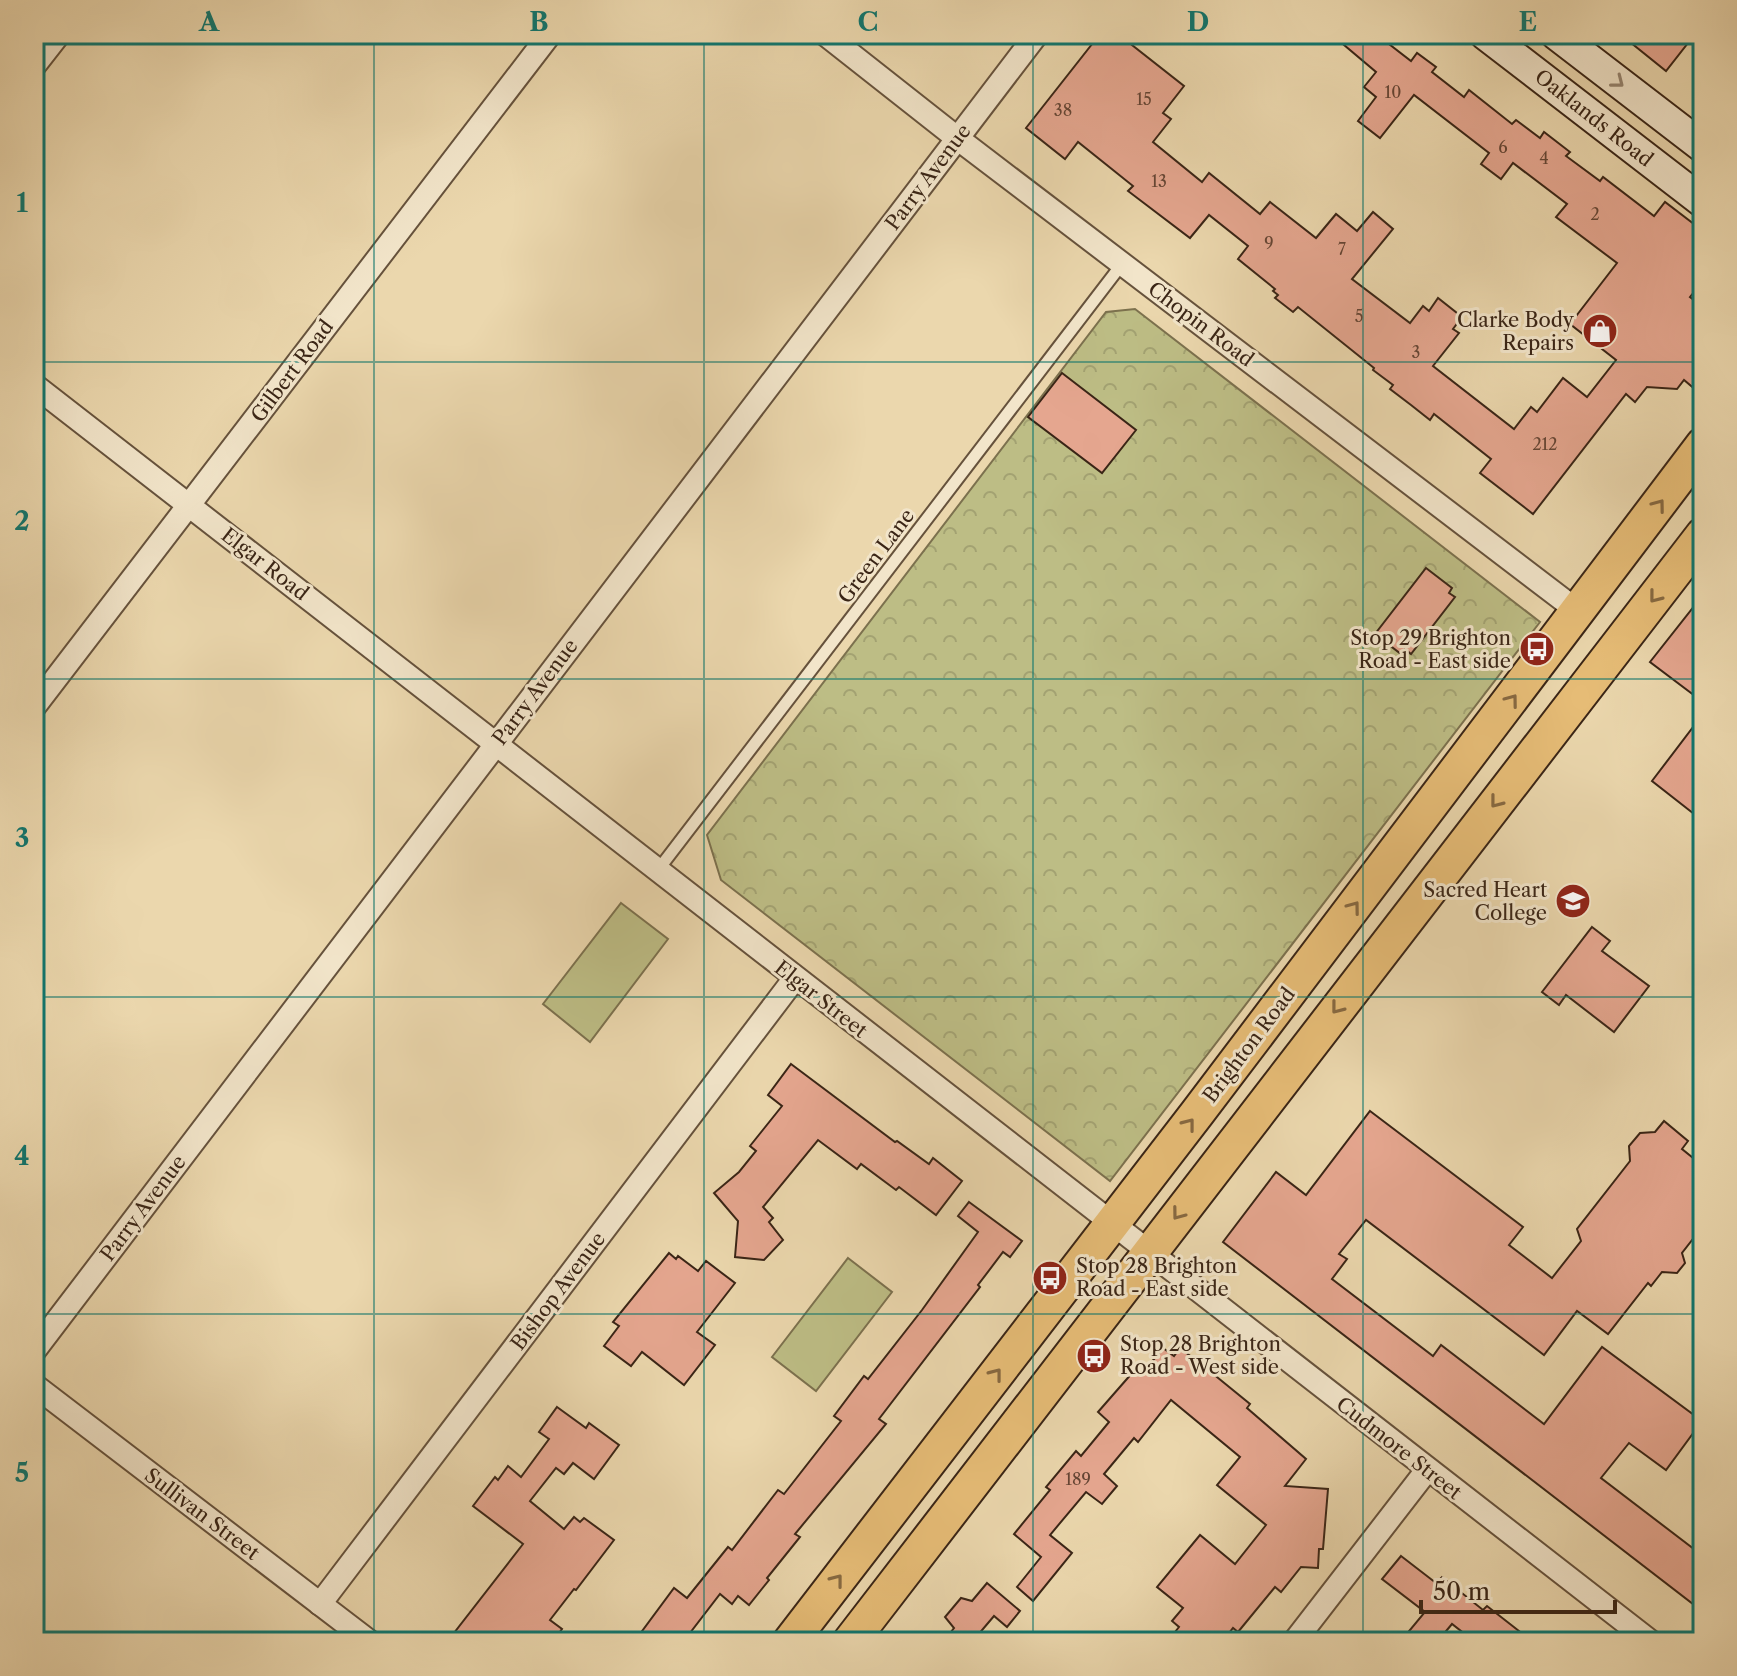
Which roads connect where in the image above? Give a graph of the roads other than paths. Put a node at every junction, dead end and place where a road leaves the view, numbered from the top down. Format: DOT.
graph roads {
  1 [pos="59,34"];
  2 [pos="550,34"];
  3 [pos="825,34"];
  4 [pos="1037,34"];
  5 [pos="1485,34"];
  6 [pos="1556,34"];
  7 [pos="34,66"];
  8 [pos="957,138"];
  9 [pos="1703,147"];
  10 [pos="1703,202"];
  11 [pos="1122,264"];
  12 [pos="34,385"];
  13 [pos="1703,445"];
  14 [pos="189,505"];
  15 [pos="1703,535"];
  16 [pos="1579,612"];
  17 [pos="34,707"];
  18 [pos="496,742"];
  19 [pos="658,870"];
  20 [pos="795,978"];
  21 [pos="1110,1225"];
  22 [pos="1147,1254"];
  23 [pos="34,1351"];
  24 [pos="34,1385"];
  25 [pos="1427,1470"];
  26 [pos="320,1604"];
  27 [pos="370,1642"];
  28 [pos="790,1642"];
  29 [pos="850,1642"];
  30 [pos="1294,1642"];
  31 [pos="1651,1642"];
  1 -- 7 [label="street"];
  2 -- 14 [label="street, Gilbert Road"];
  3 -- 8 [label="street, Chopin Road"];
  4 -- 8 [label="street, Parry Avenue"];
  5 -- 10 [label="main road, Oaklands Road"];
  6 -- 9 [label="main road, one-way"];
  8 -- 11 [label="street, Chopin Road"];
  8 -- 18 [label="street, Parry Avenue"];
  11 -- 16 [label="street, Chopin Road"];
  11 -- 19 [label="lane, Green Lane"];
  12 -- 14 [label="street, Elgar Road"];
  16 -- 13 [label="main road, Brighton Road, one-way"];
  14 -- 17 [label="street, Gilbert Road"];
  14 -- 18 [label="street, Elgar Road"];
  15 -- 22 [label="main road, one-way"];
  21 -- 16 [label="main road, Brighton Road, one-way"];
  18 -- 19 [label="street, Elgar Street"];
  18 -- 23 [label="street, Parry Avenue"];
  19 -- 20 [label="street, Elgar Street"];
  20 -- 21 [label="street, Elgar Street"];
  20 -- 26 [label="street, Bishop Avenue"];
  21 -- 22 [label="street, Elgar Street"];
  28 -- 21 [label="main road, Brighton Road, one-way"];
  22 -- 25 [label="street, Cudmore Street"];
  22 -- 29 [label="main road"];
  24 -- 26 [label="street, Sullivan Street"];
  25 -- 30 [label="street"];
  25 -- 31 [label="street, Cudmore Street"];
  26 -- 27 [label="street, Sullivan Street"];
}
